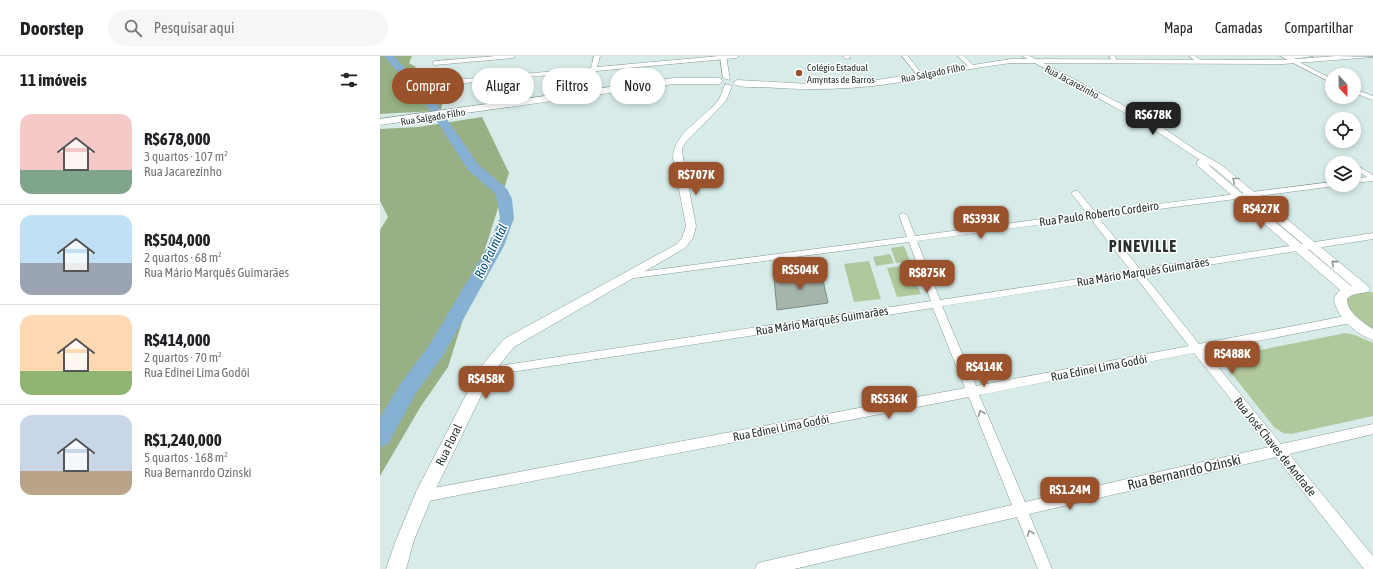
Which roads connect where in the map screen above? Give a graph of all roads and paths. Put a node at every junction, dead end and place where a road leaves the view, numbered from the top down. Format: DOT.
graph roads {
  1 [pos="513,56"];
  2 [pos="597,56"];
  3 [pos="736,56"];
  4 [pos="905,56"];
  5 [pos="961,56"];
  6 [pos="1310,56"];
  7 [pos="1370,56"];
  8 [pos="724,57"];
  9 [pos="1286,57"];
  10 [pos="1028,58"];
  11 [pos="1114,59"];
  12 [pos="1196,59"];
  13 [pos="1296,62"];
  14 [pos="435,63"];
  15 [pos="971,66"];
  16 [pos="593,68"];
  17 [pos="602,68"];
  18 [pos="542,74"];
  19 [pos="922,76"];
  20 [pos="1325,77"];
  21 [pos="464,81"];
  22 [pos="728,82"];
  23 [pos="602,91"];
  24 [pos="1361,94"];
  25 [pos="1373,98"];
  26 [pos="542,99"];
  27 [pos="415,118"];
  28 [pos="380,122"];
  29 [pos="380,125"];
  30 [pos="1194,153"];
  31 [pos="1361,170"];
  32 [pos="1373,178"];
  33 [pos="1361,180"];
  34 [pos="1325,185"];
  35 [pos="1075,193"];
  36 [pos="1252,194"];
  37 [pos="1237,195"];
  38 [pos="903,215"];
  39 [pos="1091,215"];
  40 [pos="1373,236"];
  41 [pos="912,239"];
  42 [pos="1312,245"];
  43 [pos="1298,247"];
  44 [pos="1136,273"];
  45 [pos="627,276"];
  46 [pos="1369,289"];
  47 [pos="1348,291"];
  48 [pos="936,303"];
  49 [pos="1351,319"];
  50 [pos="1373,335"];
  51 [pos="1197,349"];
  52 [pos="485,372"];
  53 [pos="973,392"];
  54 [pos="1373,429"];
  55 [pos="1278,451"];
  56 [pos="423,496"];
  57 [pos="1020,510"];
  58 [pos="1373,568"];
  59 [pos="396,569"];
  60 [pos="762,569"];
  61 [pos="1045,569"];
  1 -- 14 [label="street"];
  2 -- 16 [label="street"];
  3 -- 8 [label="street"];
  4 -- 19 [label="street"];
  5 -- 15 [label="street"];
  6 -- 9 [label="street"];
  7 -- 13 [label="main road, Rua Salgado Filho"];
  8 -- 17 [label="street"];
  8 -- 22 [label="street"];
  9 -- 13 [label="street"];
  10 -- 11 [label="main road, Rua Salgado Filho"];
  10 -- 15 [label="main road, Rua Salgado Filho"];
  10 -- 30 [label="street, Rua Jacarezinho"];
  11 -- 12 [label="main road, Rua Salgado Filho"];
  12 -- 13 [label="main road, Rua Salgado Filho"];
  13 -- 20 [label="street"];
  15 -- 19 [label="main road, Rua Salgado Filho"];
  18 -- 21 [label="street"];
  19 -- 22 [label="main road, Rua Salgado Filho"];
  22 -- 23 [label="main road, Rua Salgado Filho"];
  22 -- 45 [label="street, Rua Floral"];
  24 -- 25 [label="street"];
  26 -- 27 [label="main road, Rua Salgado Filho"];
  27 -- 28 [label="main road, Rua Salgado Filho"];
  27 -- 29 [label="main road, Rua Salgado Filho"];
  36 -- 30 [label="street, Rua Jacarezinho, one-way"];
  30 -- 37 [label="street, Rua Jacarezinho"];
  31 -- 32 [label="street"];
  32 -- 33 [label="street"];
  34 -- 36 [label="street, Rua Paulo Roberto Cordeiro"];
  35 -- 39 [label="street, Rua José Chaves de Andrade"];
  36 -- 37 [label="street, Rua Paulo Roberto Cordeiro"];
  36 -- 42 [label="street, Rua Jacarezinho"];
  37 -- 39 [label="street, Rua Paulo Roberto Cordeiro"];
  37 -- 43 [label="street, Rua Jacarezinho"];
  38 -- 41 [label="street"];
  39 -- 41 [label="street, Rua Paulo Roberto Cordeiro"];
  39 -- 44 [label="street, Rua José Chaves de Andrade"];
  40 -- 42 [label="street, Rua Mário Marquês Guimarães"];
  41 -- 45 [label="street, Rua Paulo Roberto Cordeiro"];
  41 -- 48 [label="street"];
  42 -- 43 [label="street, Rua Mário Marquês Guimarães"];
  46 -- 42 [label="street, Rua Jacarezinho, one-way"];
  43 -- 44 [label="street, Rua Mário Marquês Guimarães"];
  43 -- 47 [label="street, Rua Jacarezinho"];
  44 -- 48 [label="street, Rua Mário Marquês Guimarães"];
  44 -- 51 [label="street, Rua José Chaves de Andrade"];
  45 -- 52 [label="street, Rua Floral"];
  46 -- 47 [label="street"];
  47 -- 49 [label="street"];
  48 -- 52 [label="street, Rua Mário Marquês Guimarães"];
  48 -- 53 [label="street"];
  49 -- 50 [label="street"];
  49 -- 51 [label="street, Rua Edinei Lima Godói"];
  51 -- 53 [label="street, Rua Edinei Lima Godói"];
  51 -- 55 [label="street, Rua José Chaves de Andrade"];
  52 -- 56 [label="street, Rua Floral"];
  53 -- 56 [label="street, Rua Edinei Lima Godói"];
  57 -- 53 [label="street, one-way"];
  54 -- 55 [label="street, Rua Bernanrdo Ozinski"];
  55 -- 57 [label="street, Rua Bernanrdo Ozinski"];
  55 -- 58 [label="street, Rua José Chaves de Andrade"];
  56 -- 59 [label="street, Rua Floral"];
  57 -- 60 [label="street, Rua Bernanrdo Ozinski"];
  61 -- 57 [label="street, one-way"];
}
